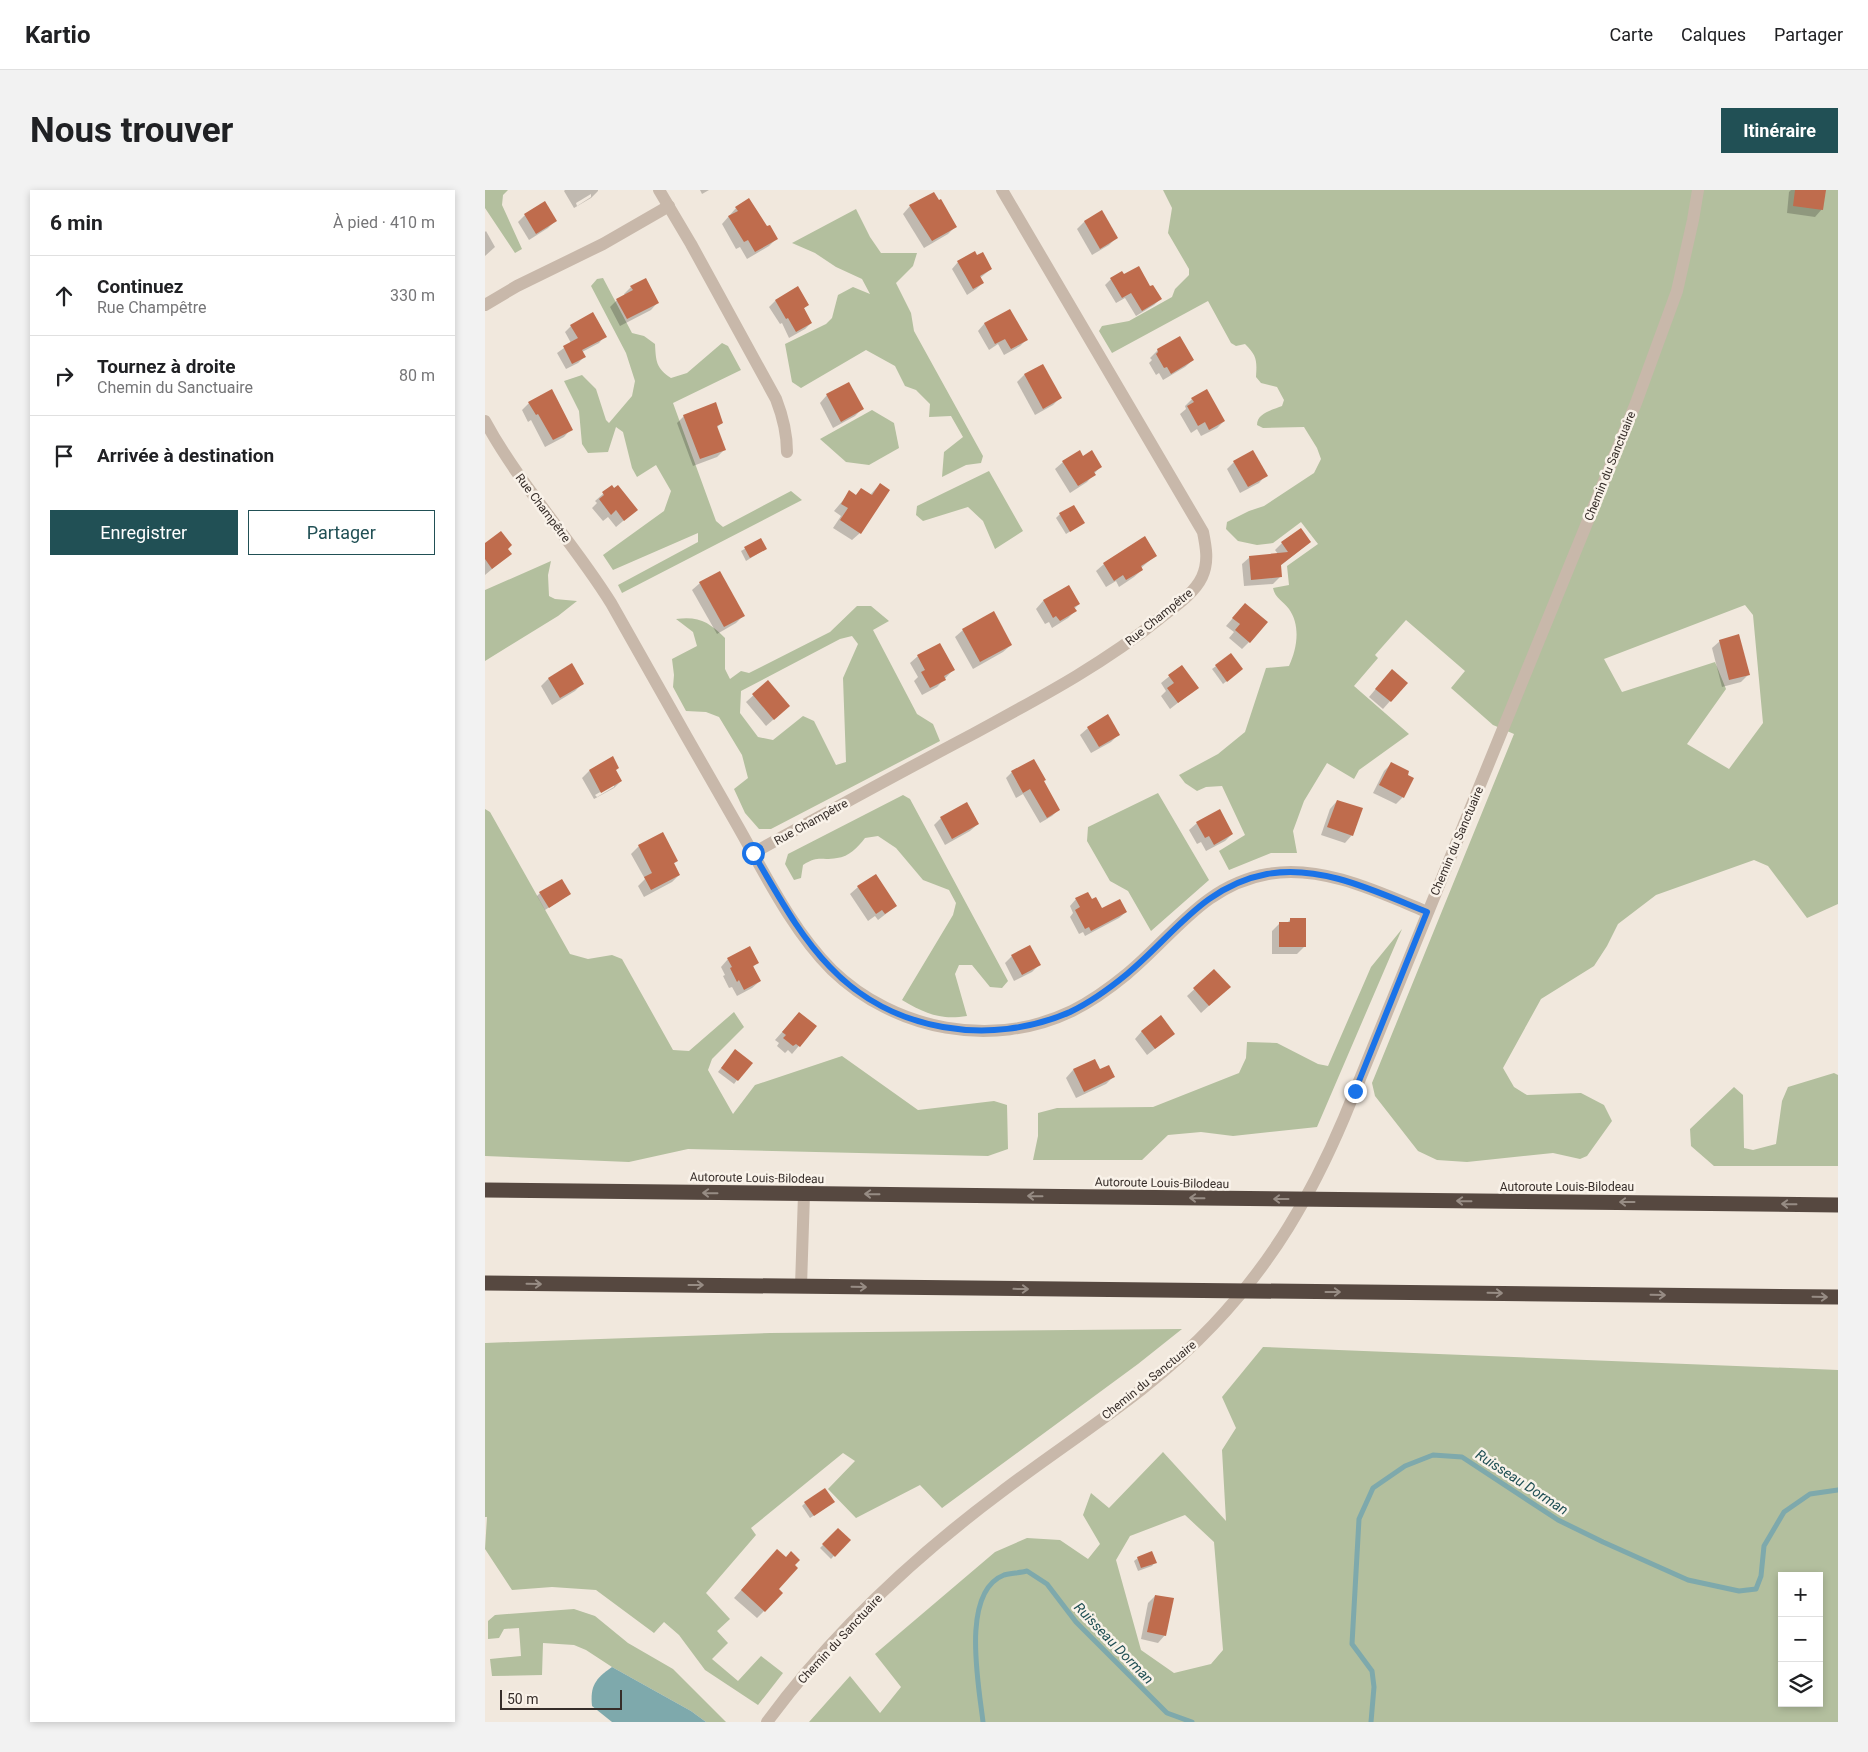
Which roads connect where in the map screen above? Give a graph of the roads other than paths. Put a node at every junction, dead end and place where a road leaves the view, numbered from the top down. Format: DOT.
graph roads {
  1 [pos="659,190"];
  2 [pos="1002,190"];
  3 [pos="1698,190"];
  4 [pos="669,206"];
  5 [pos="485,305"];
  6 [pos="485,421"];
  7 [pos="787,452"];
  8 [pos="753,853"];
  9 [pos="1427,912"];
  10 [pos="485,1190"];
  11 [pos="803,1194"];
  12 [pos="1838,1204"];
  13 [pos="485,1283"];
  14 [pos="801,1286"];
  15 [pos="1838,1297"];
  16 [pos="767,1722"];
  1 -- 4 [label="street"];
  2 -- 8 [label="street, Rue Champêtre"];
  3 -- 9 [label="street, Chemin du Sanctuaire"];
  4 -- 5 [label="street"];
  4 -- 7 [label="street"];
  6 -- 8 [label="street, Rue Champêtre"];
  8 -- 9 [label="street, Rue Champêtre"];
  9 -- 16 [label="street, Chemin du Sanctuaire"];
  11 -- 10 [label="highway, Autoroute Louis-Bilodeau, one-way"];
  12 -- 11 [label="highway, Autoroute Louis-Bilodeau, one-way"];
  11 -- 14 [label="street"];
  13 -- 14 [label="highway, one-way"];
  14 -- 15 [label="highway, one-way"];
}
